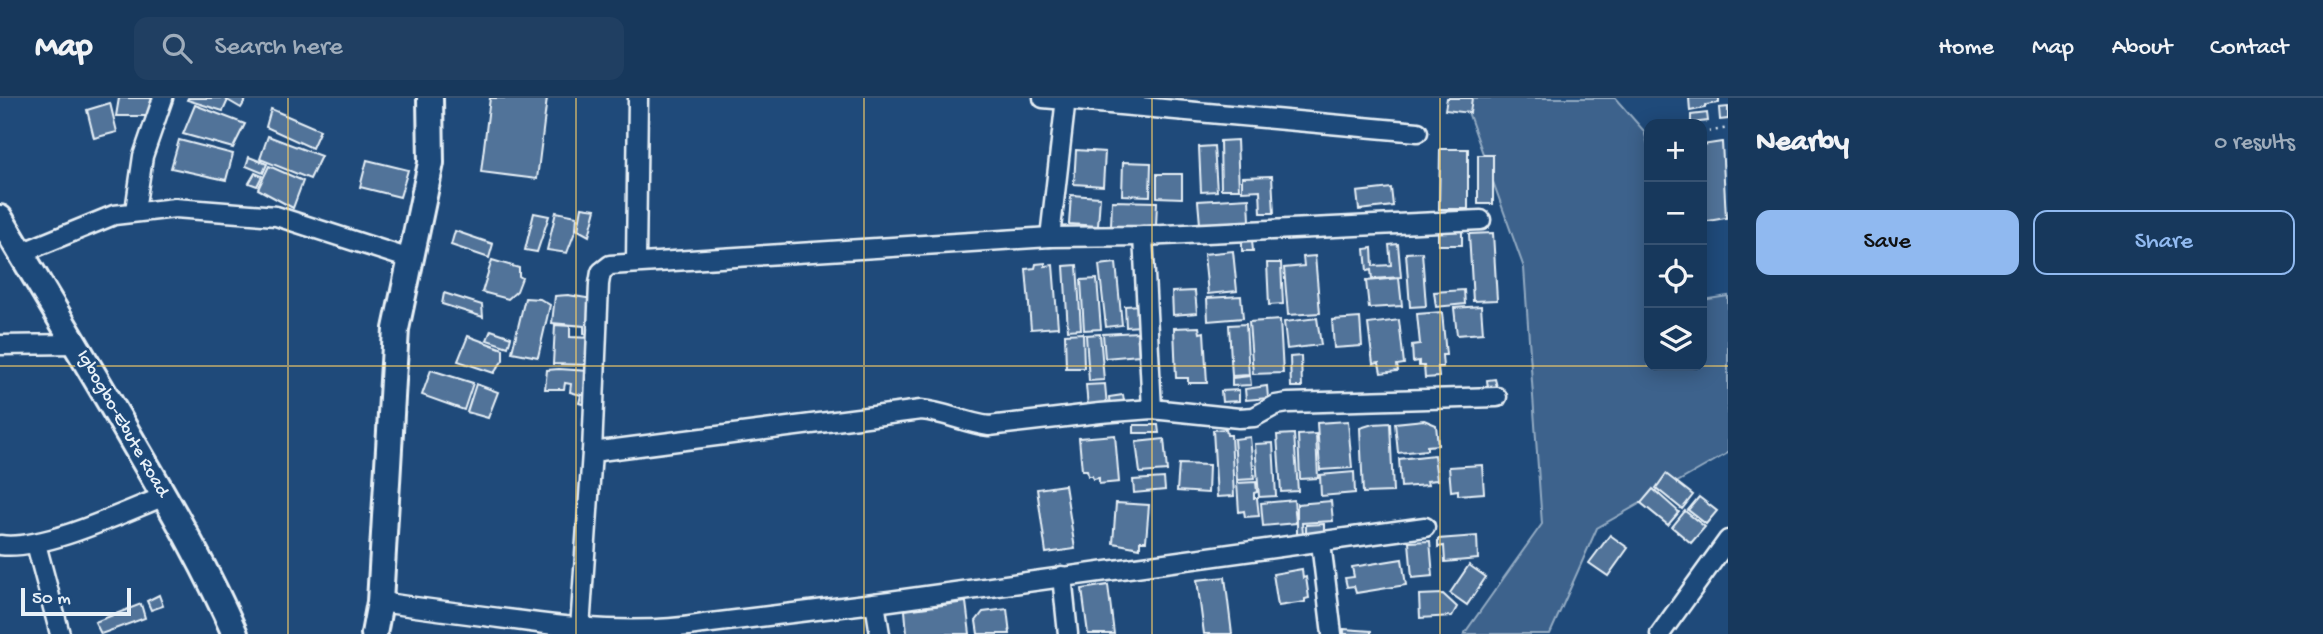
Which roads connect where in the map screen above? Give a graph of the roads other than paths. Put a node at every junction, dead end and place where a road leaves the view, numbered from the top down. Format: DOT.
graph roads {
  1 [pos="163,98"];
  2 [pos="430,98"];
  3 [pos="638,98"];
  4 [pos="1043,98"];
  5 [pos="1065,99"];
  6 [pos="1418,132"];
  7 [pos="135,211"];
  8 [pos="0,218"];
  9 [pos="1481,220"];
  10 [pos="1143,236"];
  11 [pos="1050,237"];
  12 [pos="21,253"];
  13 [pos="410,259"];
  14 [pos="636,262"];
  15 [pos="76,344"];
  16 [pos="0,345"];
  17 [pos="1497,397"];
  18 [pos="1152,410"];
  19 [pos="592,452"];
  20 [pos="165,496"];
  21 [pos="1425,527"];
  22 [pos="1728,540"];
  23 [pos="1321,543"];
  24 [pos="36,544"];
  25 [pos="0,545"];
  26 [pos="1062,576"];
  27 [pos="380,602"];
  28 [pos="876,603"];
  29 [pos="580,629"];
  30 [pos="689,631"];
  31 [pos="60,634"];
  32 [pos="235,634"];
  33 [pos="374,634"];
  34 [pos="880,634"];
  35 [pos="1068,634"];
  36 [pos="1332,634"];
  37 [pos="1660,634"];
  1 -- 7 [label="street"];
  2 -- 13 [label="street"];
  3 -- 14 [label="street"];
  4 -- 5 [label="street"];
  5 -- 6 [label="street"];
  5 -- 11 [label="street"];
  7 -- 12 [label="street"];
  7 -- 13 [label="street"];
  8 -- 12 [label="street, Igbogbo-Ebute Road"];
  9 -- 10 [label="street"];
  10 -- 11 [label="street"];
  10 -- 18 [label="street"];
  11 -- 14 [label="street"];
  12 -- 15 [label="street, Igbogbo-Ebute Road"];
  13 -- 27 [label="street"];
  14 -- 19 [label="street"];
  15 -- 16 [label="street"];
  15 -- 20 [label="street, Igbogbo-Ebute Road"];
  17 -- 18 [label="street"];
  18 -- 19 [label="street"];
  19 -- 29 [label="street"];
  20 -- 24 [label="street"];
  20 -- 32 [label="street, Igbogbo-Ebute Road"];
  21 -- 23 [label="street"];
  22 -- 37 [label="street"];
  23 -- 26 [label="street"];
  23 -- 36 [label="street"];
  24 -- 25 [label="street"];
  24 -- 31 [label="street"];
  26 -- 28 [label="street"];
  26 -- 35 [label="street"];
  27 -- 29 [label="street"];
  27 -- 33 [label="street"];
  28 -- 30 [label="street"];
  28 -- 34 [label="street"];
  29 -- 30 [label="street"];
}
